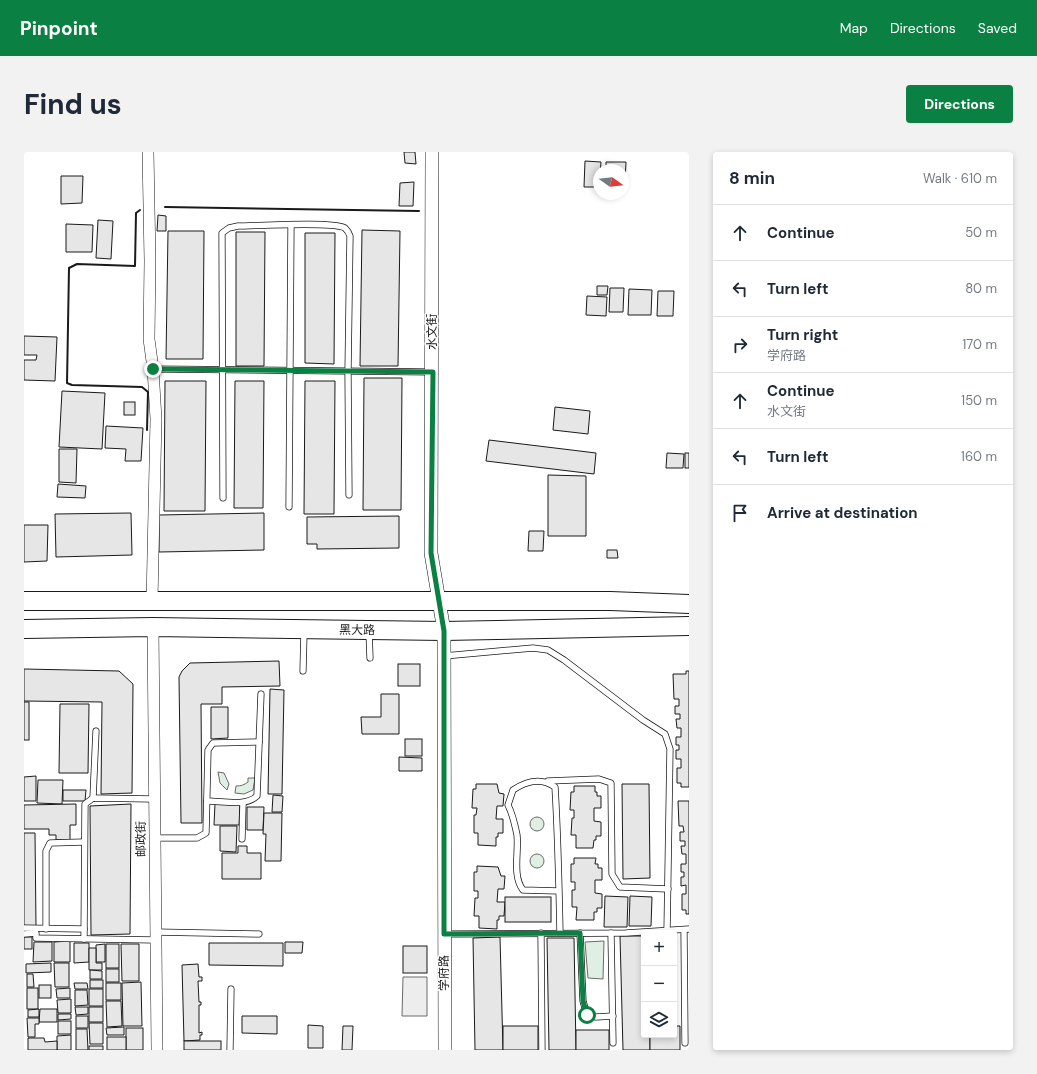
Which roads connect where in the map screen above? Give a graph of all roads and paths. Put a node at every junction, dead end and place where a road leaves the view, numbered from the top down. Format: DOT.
graph roads {
  1 [pos="148,152"];
  2 [pos="432,152"];
  3 [pos="291,225"];
  4 [pos="153,369"];
  5 [pos="222,370"];
  6 [pos="292,371"];
  7 [pos="348,372"];
  8 [pos="433,372"];
  9 [pos="349,495"];
  10 [pos="223,498"];
  11 [pos="289,507"];
  12 [pos="24,601"];
  13 [pos="152,601"];
  14 [pos="438,602"];
  15 [pos="689,604"];
  16 [pos="689,626"];
  17 [pos="153,627"];
  18 [pos="24,629"];
  19 [pos="304,629"];
  20 [pos="369,630"];
  21 [pos="444,631"];
  22 [pos="444,656"];
  23 [pos="370,658"];
  24 [pos="303,671"];
  25 [pos="261,694"];
  26 [pos="96,731"];
  27 [pos="259,742"];
  28 [pos="548,781"];
  29 [pos="93,798"];
  30 [pos="153,799"];
  31 [pos="207,801"];
  32 [pos="243,803"];
  33 [pos="154,838"];
  34 [pos="242,839"];
  35 [pos="84,842"];
  36 [pos="668,888"];
  37 [pos="559,892"];
  38 [pos="24,928"];
  39 [pos="46,929"];
  40 [pos="84,929"];
  41 [pos="687,929"];
  42 [pos="667,930"];
  43 [pos="677,930"];
  44 [pos="641,932"];
  45 [pos="541,933"];
  46 [pos="560,933"];
  47 [pos="580,933"];
  48 [pos="611,933"];
  49 [pos="24,934"];
  50 [pos="259,934"];
  51 [pos="444,934"];
  52 [pos="155,936"];
  53 [pos="84,939"];
  54 [pos="231,989"];
  55 [pos="612,1016"];
  56 [pos="613,1043"];
  57 [pos="685,1043"];
  58 [pos="157,1050"];
  59 [pos="230,1050"];
  60 [pos="445,1050"];
  61 [pos="542,1050"];
  1 -- 4 [label="street"];
  2 -- 8 [label="street, 水文街"];
  3 -- 5 [label="lane"];
  3 -- 6 [label="lane"];
  3 -- 7 [label="lane"];
  4 -- 5 [label="lane"];
  4 -- 13 [label="street"];
  5 -- 6 [label="lane"];
  5 -- 10 [label="lane"];
  6 -- 7 [label="lane"];
  6 -- 11 [label="lane"];
  7 -- 8 [label="lane"];
  7 -- 9 [label="lane"];
  8 -- 14 [label="street, 水文街"];
  12 -- 13 [label="highway"];
  13 -- 14 [label="highway"];
  14 -- 15 [label="highway"];
  14 -- 21 [label="street, 水文街"];
  16 -- 21 [label="highway, 黑大路"];
  17 -- 18 [label="highway, 黑大路"];
  17 -- 19 [label="highway, 黑大路"];
  17 -- 30 [label="street, 邮政街"];
  19 -- 20 [label="highway, 黑大路"];
  19 -- 24 [label="lane"];
  20 -- 21 [label="highway, 黑大路"];
  20 -- 23 [label="lane"];
  21 -- 22 [label="street, 学府路"];
  22 -- 36 [label="lane"];
  22 -- 51 [label="street, 学府路"];
  25 -- 27 [label="lane"];
  26 -- 29 [label="lane"];
  27 -- 31 [label="lane"];
  27 -- 32 [label="lane"];
  28 -- 36 [label="lane"];
  28 -- 37 [label="lane"];
  28 -- 37 [label="lane"];
  29 -- 30 [label="lane"];
  29 -- 35 [label="lane"];
  30 -- 33 [label="street, 邮政街"];
  31 -- 32 [label="lane"];
  31 -- 33 [label="lane"];
  32 -- 34 [label="lane"];
  33 -- 52 [label="street, 邮政街"];
  35 -- 39 [label="lane"];
  35 -- 40 [label="lane"];
  36 -- 42 [label="lane"];
  37 -- 46 [label="lane"];
  38 -- 39 [label="lane"];
  39 -- 40 [label="lane"];
  40 -- 53 [label="lane"];
  41 -- 43 [label="lane"];
  41 -- 57 [label="lane"];
  44 -- 48 [label="lane"];
  45 -- 46 [label="lane"];
  45 -- 51 [label="lane"];
  45 -- 61 [label="lane"];
  46 -- 47 [label="lane"];
  47 -- 48 [label="lane"];
  47 -- 55 [label="lane"];
  48 -- 55 [label="lane"];
  49 -- 53 [label="lane"];
  50 -- 52 [label="lane"];
  51 -- 60 [label="street, 学府路"];
  52 -- 53 [label="lane"];
  52 -- 58 [label="street, 邮政街"];
  54 -- 59 [label="lane"];
  55 -- 56 [label="lane"];
}
